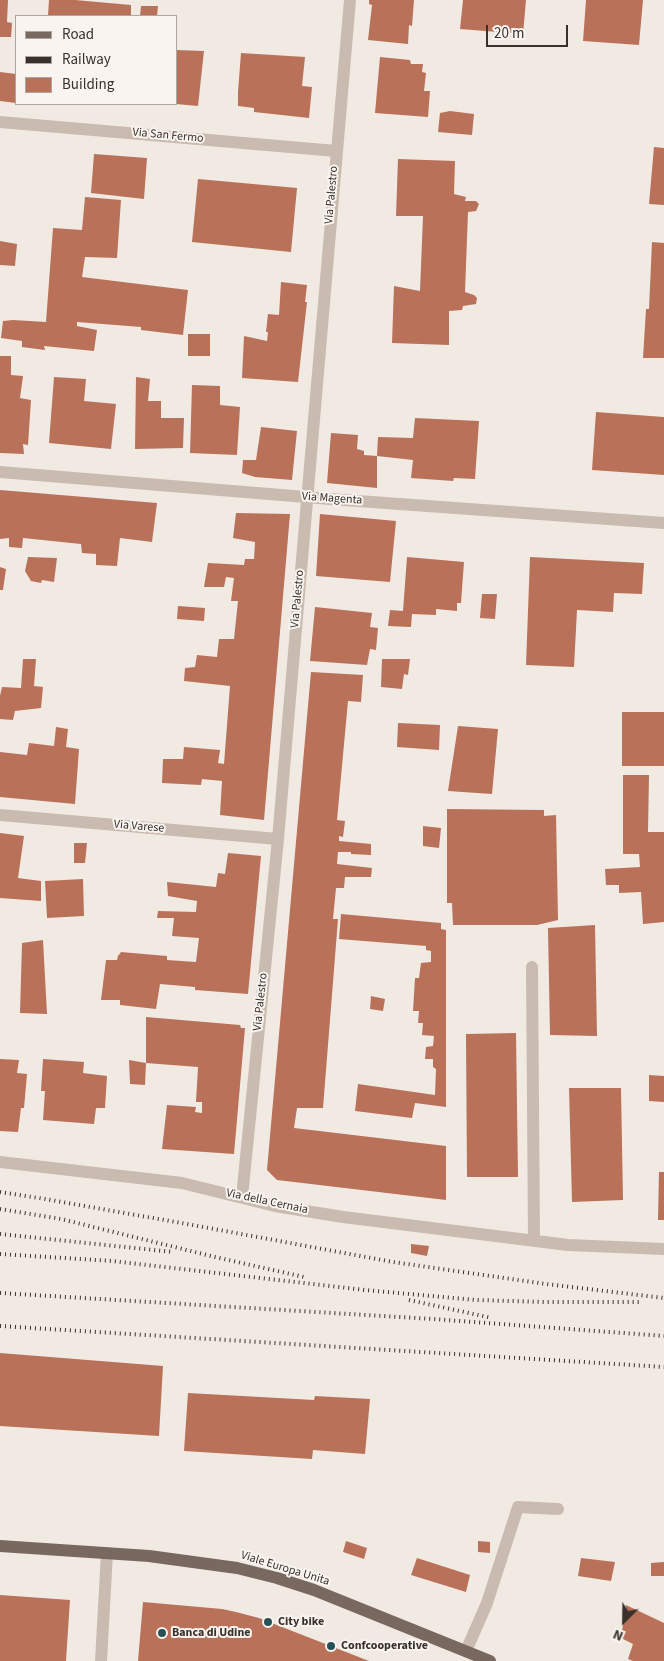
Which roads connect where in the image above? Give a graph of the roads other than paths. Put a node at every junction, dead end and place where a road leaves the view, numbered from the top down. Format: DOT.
graph roads {
  1 [pos="350,0"];
  2 [pos="0,122"];
  3 [pos="336,151"];
  4 [pos="0,472"];
  5 [pos="307,497"];
  6 [pos="664,523"];
  7 [pos="0,815"];
  8 [pos="278,839"];
  9 [pos="532,967"];
  10 [pos="0,1162"];
  11 [pos="242,1197"];
  12 [pos="534,1240"];
  13 [pos="664,1249"];
  14 [pos="558,1509"];
  15 [pos="0,1546"];
  16 [pos="108,1553"];
  17 [pos="466,1651"];
  18 [pos="101,1661"];
  19 [pos="490,1661"];
  1 -- 3 [label="street, Via Palestro"];
  2 -- 3 [label="street, Via San Fermo"];
  3 -- 5 [label="street, Via Palestro"];
  4 -- 5 [label="street, Via Magenta"];
  5 -- 6 [label="street, Via Magenta"];
  5 -- 8 [label="street, Via Palestro"];
  7 -- 8 [label="street, Via Varese"];
  8 -- 11 [label="street, Via Palestro"];
  9 -- 12 [label="street"];
  10 -- 11 [label="street, Via della Cernaia"];
  11 -- 12 [label="street, Via della Cernaia"];
  12 -- 13 [label="street, Via della Cernaia"];
  14 -- 17 [label="street"];
  15 -- 16 [label="main road, Viale Europa Unita"];
  16 -- 17 [label="main road, Viale Europa Unita"];
  16 -- 18 [label="street"];
  17 -- 19 [label="main road, Viale Europa Unita"];
}
